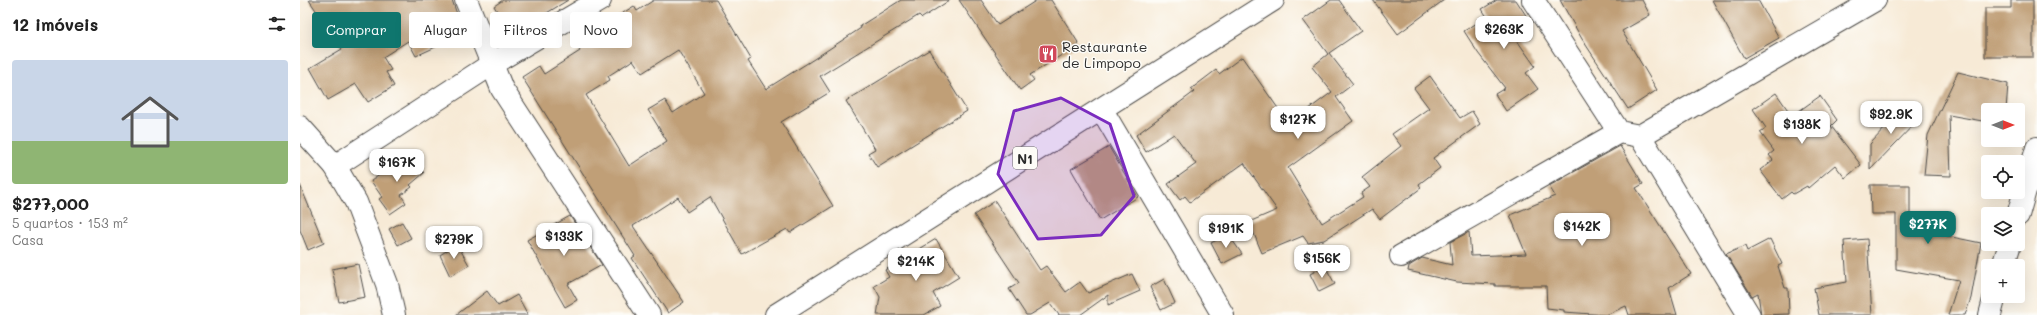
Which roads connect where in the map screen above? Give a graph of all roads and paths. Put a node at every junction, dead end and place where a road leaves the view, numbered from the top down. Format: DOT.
graph roads {
  1 [pos="466,0"];
  2 [pos="600,0"];
  3 [pos="1533,0"];
  4 [pos="1875,0"];
  5 [pos="1266,2"];
  6 [pos="492,64"];
  7 [pos="1102,110"];
  8 [pos="300,127"];
  9 [pos="1629,134"];
  10 [pos="2037,148"];
  11 [pos="335,166"];
  12 [pos="2020,207"];
  13 [pos="1401,256"];
  14 [pos="1993,303"];
  15 [pos="394,315"];
  16 [pos="649,315"];
  17 [pos="776,315"];
  18 [pos="1223,315"];
  19 [pos="1748,315"];
  20 [pos="1990,315"];
  1 -- 6 [label="main road"];
  2 -- 6 [label="main road"];
  3 -- 9 [label="main road"];
  4 -- 9 [label="main road"];
  5 -- 7 [label="main road, N1"];
  6 -- 11 [label="main road"];
  6 -- 16 [label="main road"];
  7 -- 17 [label="main road, N1"];
  7 -- 18 [label="main road"];
  8 -- 11 [label="main road"];
  9 -- 13 [label="main road"];
  9 -- 19 [label="main road"];
  10 -- 12 [label="main road"];
  11 -- 15 [label="main road"];
  14 -- 20 [label="main road"];
}
